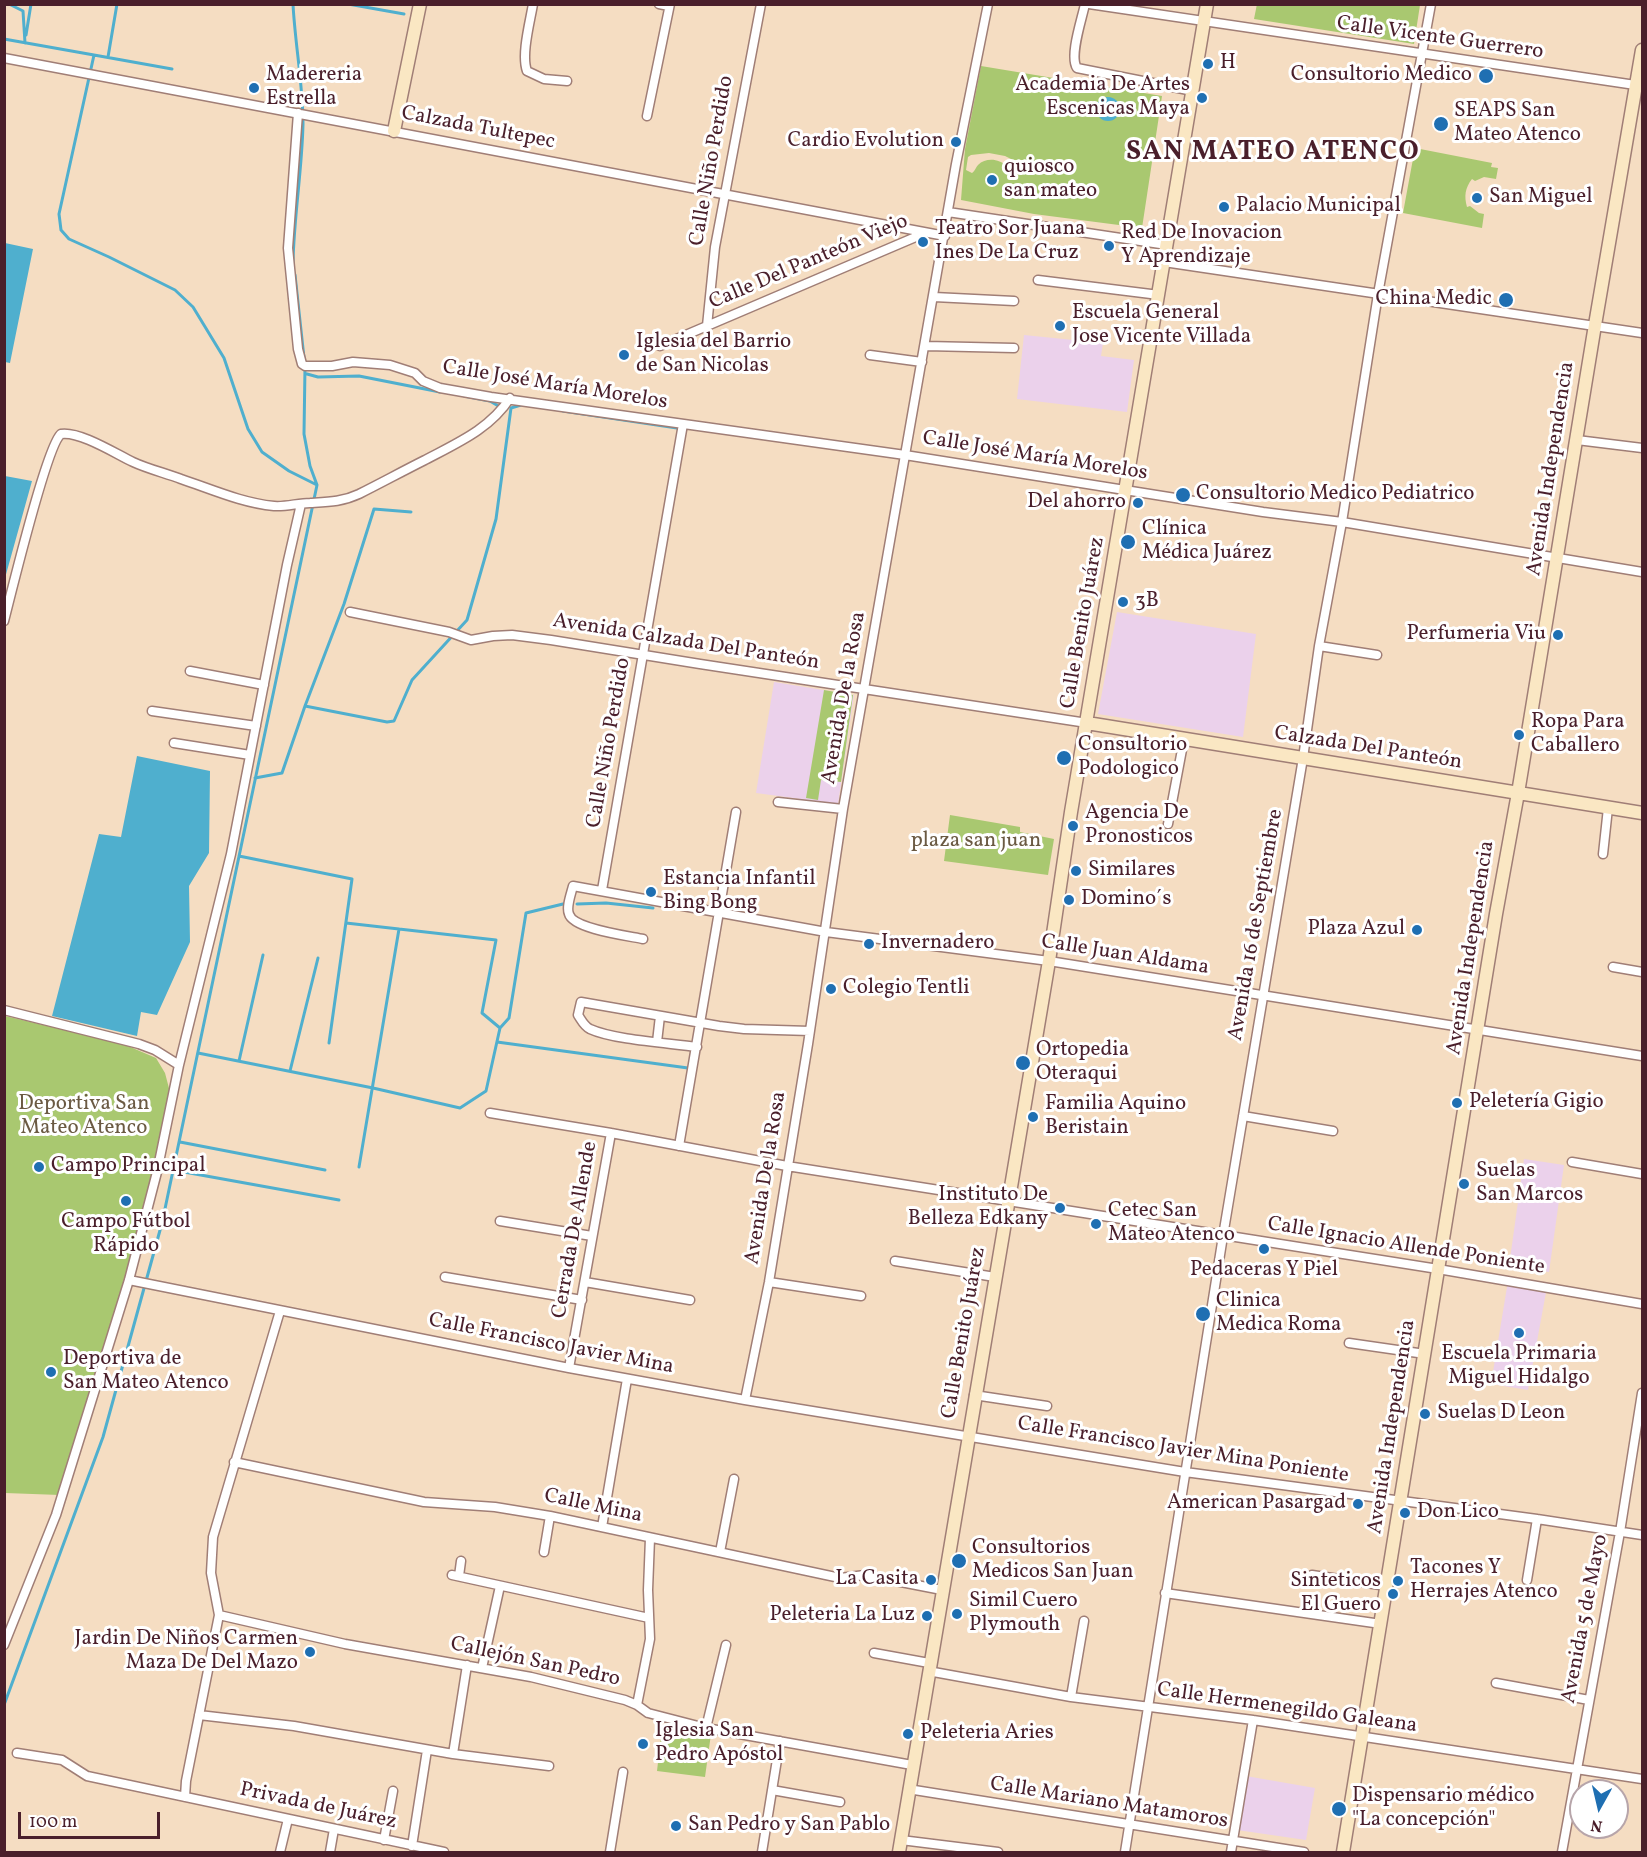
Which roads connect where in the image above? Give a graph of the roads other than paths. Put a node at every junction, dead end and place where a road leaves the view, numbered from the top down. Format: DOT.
graph roads {
  1 [pos="420,4"];
  2 [pos="533,4"];
  3 [pos="660,4"];
  4 [pos="762,4"];
  5 [pos="988,4"];
  6 [pos="1087,4"];
  7 [pos="1207,4"];
  8 [pos="1431,4"];
  9 [pos="670,5"];
  10 [pos="1205,21"];
  11 [pos="1642,50"];
  12 [pos="1424,53"];
  13 [pos="4,58"];
  14 [pos="567,81"];
  15 [pos="1640,85"];
  16 [pos="1193,92"];
  17 [pos="299,113"];
  18 [pos="647,116"];
  19 [pos="394,131"];
  20 [pos="725,194"];
  21 [pos="948,212"];
  22 [pos="925,232"];
  23 [pos="945,236"];
  24 [pos="1167,245"];
  25 [pos="1164,262"];
  26 [pos="1038,280"];
  27 [pos="1378,294"];
  28 [pos="1159,295"];
  29 [pos="934,297"];
  30 [pos="1014,302"];
  31 [pos="1595,325"];
  32 [pos="706,326"];
  33 [pos="1642,333"];
  34 [pos="660,346"];
  35 [pos="926,346"];
  36 [pos="1014,348"];
  37 [pos="870,355"];
  38 [pos="922,362"];
  39 [pos="510,398"];
  40 [pos="683,424"];
  41 [pos="1577,440"];
  42 [pos="1642,448"];
  43 [pos="905,455"];
  44 [pos="1127,489"];
  45 [pos="305,504"];
  46 [pos="1342,522"];
  47 [pos="1558,558"];
  48 [pos="1642,572"];
  49 [pos="350,612"];
  50 [pos="4,621"];
  51 [pos="1319,646"];
  52 [pos="644,654"];
  53 [pos="1377,655"];
  54 [pos="190,671"];
  55 [pos="264,685"];
  56 [pos="865,688"];
  57 [pos="152,711"];
  58 [pos="1087,723"];
  59 [pos="256,726"];
  60 [pos="1184,739"];
  61 [pos="174,743"];
  62 [pos="250,755"];
  63 [pos="1303,758"];
  64 [pos="1518,793"];
  65 [pos="778,802"];
  66 [pos="1608,808"];
  67 [pos="843,809"];
  68 [pos="736,812"];
  69 [pos="1642,813"];
  70 [pos="1168,824"];
  71 [pos="1603,854"];
  72 [pos="602,890"];
  73 [pos="719,912"];
  74 [pos="826,932"];
  75 [pos="643,939"];
  76 [pos="1049,961"];
  77 [pos="1612,967"];
  78 [pos="1642,972"];
  79 [pos="1263,996"];
  80 [pos="4,1010"];
  81 [pos="660,1016"];
  82 [pos="701,1023"];
  83 [pos="810,1031"];
  84 [pos="1478,1031"];
  85 [pos="657,1042"];
  86 [pos="697,1047"];
  87 [pos="1642,1056"];
  88 [pos="179,1065"];
  89 [pos="490,1113"];
  90 [pos="1243,1116"];
  91 [pos="1333,1131"];
  92 [pos="611,1133"];
  93 [pos="679,1146"];
  94 [pos="1572,1162"];
  95 [pos="787,1166"];
  96 [pos="1642,1174"];
  97 [pos="1008,1202"];
  98 [pos="500,1221"];
  99 [pos="592,1236"];
  100 [pos="1223,1236"];
  101 [pos="895,1261"];
  102 [pos="1438,1269"];
  103 [pos="445,1277"];
  104 [pos="995,1277"];
  105 [pos="134,1281"];
  106 [pos="585,1282"];
  107 [pos="769,1282"];
  108 [pos="861,1296"];
  109 [pos="582,1300"];
  110 [pos="690,1300"];
  111 [pos="1642,1304"];
  112 [pos="280,1311"];
  113 [pos="1349,1343"];
  114 [pos="1425,1354"];
  115 [pos="569,1368"];
  116 [pos="627,1379"];
  117 [pos="1642,1393"];
  118 [pos="974,1395"];
  119 [pos="745,1400"];
  120 [pos="1047,1406"];
  121 [pos="967,1437"];
  122 [pos="234,1462"];
  123 [pos="1185,1472"];
  124 [pos="734,1479"];
  125 [pos="1400,1502"];
  126 [pos="550,1516"];
  127 [pos="1537,1519"];
  128 [pos="602,1527"];
  129 [pos="1620,1532"];
  130 [pos="1642,1536"];
  131 [pos="650,1538"];
  132 [pos="544,1552"];
  133 [pos="720,1552"];
  134 [pos="461,1561"];
  135 [pos="1312,1575"];
  136 [pos="1527,1580"];
  137 [pos="500,1586"];
  138 [pos="1387,1586"];
  139 [pos="942,1590"];
  140 [pos="1165,1593"];
  141 [pos="219,1616"];
  142 [pos="649,1618"];
  143 [pos="1084,1621"];
  144 [pos="1381,1624"];
  145 [pos="4,1645"];
  146 [pos="726,1646"];
  147 [pos="874,1653"];
  148 [pos="467,1665"];
  149 [pos="929,1667"];
  150 [pos="482,1668"];
  151 [pos="1496,1683"];
  152 [pos="1071,1697"];
  153 [pos="1589,1700"];
  154 [pos="637,1705"];
  155 [pos="1147,1707"];
  156 [pos="199,1715"];
  157 [pos="1253,1720"];
  158 [pos="706,1728"];
  159 [pos="1363,1738"];
  160 [pos="780,1741"];
  161 [pos="427,1750"];
  162 [pos="17,1753"];
  163 [pos="453,1754"];
  164 [pos="549,1766"];
  165 [pos="912,1766"];
  166 [pos="1576,1769"];
  167 [pos="623,1772"];
  168 [pos="1642,1779"];
  169 [pos="772,1790"];
  170 [pos="908,1790"];
  171 [pos="393,1791"];
  172 [pos="185,1797"];
  173 [pos="840,1802"];
  174 [pos="288,1820"];
  175 [pos="1128,1826"];
  176 [pos="334,1829"];
  177 [pos="384,1840"];
  178 [pos="1233,1842"];
  179 [pos="412,1846"];
  180 [pos="900,1846"];
  181 [pos="280,1852"];
  182 [pos="330,1852"];
  183 [pos="442,1852"];
  184 [pos="610,1852"];
  185 [pos="762,1852"];
  186 [pos="998,1852"];
  187 [pos="1125,1852"];
  188 [pos="1231,1852"];
  189 [pos="1304,1852"];
  190 [pos="1344,1852"];
  191 [pos="1562,1852"];
  1 -- 19 [label="main road"];
  2 -- 14 [label="street"];
  3 -- 9 [label="street"];
  4 -- 20 [label="street, Calle Niño Perdido"];
  5 -- 21 [label="street, Avenida De la Rosa"];
  6 -- 10 [label="street, Calle Vicente Guerrero"];
  6 -- 16 [label="street"];
  7 -- 10 [label="main road, Calle Benito Juárez"];
  8 -- 12 [label="street, Avenida 16 de Septiembre"];
  9 -- 18 [label="street"];
  10 -- 12 [label="street, Calle Vicente Guerrero"];
  10 -- 16 [label="main road, Calle Benito Juárez"];
  11 -- 15 [label="main road, Avenida Independencia"];
  12 -- 15 [label="street, Calle Vicente Guerrero"];
  12 -- 27 [label="street, Avenida 16 de Septiembre"];
  13 -- 17 [label="street, Calzada Tultepec"];
  15 -- 31 [label="main road, Avenida Independencia"];
  16 -- 24 [label="main road, Calle Benito Juárez"];
  17 -- 19 [label="street, Calzada Tultepec"];
  17 -- 39 [label="street, Calle José María Morelos"];
  19 -- 20 [label="street, Calzada Tultepec"];
  20 -- 22 [label="street, Calzada Tultepec"];
  20 -- 32 [label="street, Calle Niño Perdido"];
  21 -- 23 [label="street, Avenida De la Rosa"];
  21 -- 24 [label="street"];
  22 -- 23 [label="street, Calzada Tultepec"];
  22 -- 32 [label="street, Calle Del Panteón Viejo"];
  23 -- 29 [label="street, Avenida De la Rosa"];
  24 -- 25 [label="main road, Calle Benito Juárez"];
  25 -- 27 [label="street"];
  25 -- 28 [label="main road, Calle Benito Juárez"];
  26 -- 28 [label="street"];
  27 -- 31 [label="street"];
  27 -- 46 [label="street, Avenida 16 de Septiembre"];
  28 -- 44 [label="main road, Calle Benito Juárez"];
  29 -- 30 [label="street"];
  29 -- 35 [label="street, Avenida De la Rosa"];
  31 -- 33 [label="street"];
  31 -- 41 [label="main road, Avenida Independencia"];
  32 -- 34 [label="street, Calle Del Panteón Viejo"];
  35 -- 36 [label="street"];
  35 -- 38 [label="street, Avenida De la Rosa"];
  37 -- 38 [label="street"];
  38 -- 43 [label="street, Avenida De la Rosa"];
  39 -- 40 [label="street, Calle José María Morelos"];
  39 -- 45 [label="street"];
  40 -- 43 [label="street, Calle José María Morelos"];
  40 -- 52 [label="street, Calle Niño Perdido"];
  41 -- 42 [label="street"];
  41 -- 47 [label="main road, Avenida Independencia"];
  43 -- 44 [label="street, Calle José María Morelos"];
  43 -- 56 [label="street, Avenida De la Rosa"];
  44 -- 46 [label="street, Calle José María Morelos"];
  44 -- 58 [label="main road, Calle Benito Juárez"];
  45 -- 50 [label="street"];
  45 -- 55 [label="street"];
  46 -- 47 [label="street, Calle José María Morelos"];
  46 -- 51 [label="street, Avenida 16 de Septiembre"];
  47 -- 48 [label="street, Calle José María Morelos"];
  47 -- 64 [label="main road, Avenida Independencia"];
  49 -- 52 [label="street, Avenida Calzada Del Panteón"];
  51 -- 53 [label="street"];
  51 -- 63 [label="street, Avenida 16 de Septiembre"];
  52 -- 56 [label="street, Avenida Calzada Del Panteón"];
  52 -- 72 [label="street, Calle Niño Perdido"];
  54 -- 55 [label="street"];
  55 -- 59 [label="street"];
  56 -- 58 [label="street, Avenida Calzada Del Panteón"];
  56 -- 67 [label="street, Avenida De la Rosa"];
  57 -- 59 [label="street"];
  58 -- 60 [label="main road, Calzada Del Panteón"];
  58 -- 76 [label="main road, Calle Benito Juárez"];
  59 -- 62 [label="street"];
  60 -- 63 [label="main road, Calzada Del Panteón"];
  60 -- 70 [label="street"];
  61 -- 62 [label="street"];
  62 -- 88 [label="street"];
  63 -- 64 [label="main road, Calzada Del Panteón"];
  63 -- 79 [label="street, Avenida 16 de Septiembre"];
  64 -- 66 [label="main road, Calzada Del Panteón"];
  64 -- 84 [label="main road, Avenida Independencia"];
  65 -- 67 [label="street"];
  66 -- 69 [label="main road, Calzada Del Panteón"];
  66 -- 71 [label="street"];
  67 -- 74 [label="street, Avenida De la Rosa"];
  68 -- 73 [label="street"];
  72 -- 73 [label="street, Calle Juan Aldama"];
  72 -- 75 [label="street, Calle Juan Aldama"];
  73 -- 74 [label="street, Calle Juan Aldama"];
  73 -- 82 [label="street"];
  74 -- 76 [label="street, Calle Juan Aldama"];
  74 -- 83 [label="street, Avenida De la Rosa"];
  76 -- 79 [label="street, Calle Juan Aldama"];
  76 -- 97 [label="main road, Calle Benito Juárez"];
  77 -- 78 [label="street"];
  79 -- 84 [label="street, Calle Juan Aldama"];
  79 -- 90 [label="street, Avenida 16 de Septiembre"];
  80 -- 88 [label="street"];
  81 -- 82 [label="street"];
  81 -- 85 [label="street"];
  81 -- 85 [label="street"];
  82 -- 83 [label="street"];
  82 -- 86 [label="street"];
  83 -- 95 [label="street, Avenida De la Rosa"];
  84 -- 87 [label="street, Calle Juan Aldama"];
  84 -- 102 [label="main road, Avenida Independencia"];
  85 -- 86 [label="street"];
  86 -- 93 [label="street"];
  88 -- 105 [label="street"];
  89 -- 92 [label="street, Calle Ignacio Allende Poniente"];
  90 -- 91 [label="street"];
  90 -- 100 [label="street, Avenida 16 de Septiembre"];
  92 -- 93 [label="street, Calle Ignacio Allende Poniente"];
  92 -- 99 [label="street, Cerrada De Allende"];
  93 -- 95 [label="street, Calle Ignacio Allende Poniente"];
  94 -- 96 [label="street"];
  95 -- 97 [label="street, Calle Ignacio Allende Poniente"];
  95 -- 107 [label="street, Avenida De la Rosa"];
  97 -- 100 [label="street, Calle Ignacio Allende Poniente"];
  97 -- 104 [label="main road, Calle Benito Juárez"];
  98 -- 99 [label="street"];
  99 -- 106 [label="street, Cerrada De Allende"];
  100 -- 102 [label="street, Calle Ignacio Allende Poniente"];
  100 -- 123 [label="street, Avenida 16 de Septiembre"];
  101 -- 104 [label="street"];
  102 -- 111 [label="street, Calle Ignacio Allende Poniente"];
  102 -- 114 [label="main road, Avenida Independencia"];
  103 -- 109 [label="street"];
  104 -- 118 [label="main road, Calle Benito Juárez"];
  105 -- 112 [label="street, Calle Francisco Javier Mina"];
  105 -- 145 [label="street"];
  106 -- 109 [label="street, Cerrada De Allende"];
  106 -- 110 [label="street"];
  107 -- 108 [label="street"];
  107 -- 119 [label="street, Avenida De la Rosa"];
  109 -- 115 [label="street, Cerrada De Allende"];
  112 -- 115 [label="street, Calle Francisco Javier Mina"];
  112 -- 122 [label="street"];
  113 -- 114 [label="street"];
  114 -- 125 [label="main road, Avenida Independencia"];
  115 -- 116 [label="street, Calle Francisco Javier Mina"];
  116 -- 119 [label="street, Calle Francisco Javier Mina"];
  116 -- 128 [label="street"];
  117 -- 129 [label="street, Avenida 5 de Mayo"];
  118 -- 120 [label="street"];
  118 -- 121 [label="main road, Calle Benito Juárez"];
  119 -- 121 [label="street, Calle Francisco Javier Mina"];
  121 -- 123 [label="street, Calle Francisco Javier Mina Poniente"];
  121 -- 139 [label="main road, Calle Benito Juárez"];
  122 -- 126 [label="street, Calle Mina"];
  122 -- 141 [label="street"];
  123 -- 125 [label="street, Calle Francisco Javier Mina Poniente"];
  123 -- 140 [label="street, Avenida 16 de Septiembre"];
  124 -- 133 [label="street"];
  125 -- 127 [label="street, Calle Francisco Javier Mina Poniente"];
  125 -- 138 [label="main road, Avenida Independencia"];
  126 -- 128 [label="street, Calle Mina"];
  126 -- 132 [label="street"];
  127 -- 129 [label="street, Calle Francisco Javier Mina Poniente"];
  127 -- 136 [label="street"];
  128 -- 131 [label="street, Calle Mina"];
  129 -- 130 [label="street, Calle Francisco Javier Mina Poniente"];
  129 -- 153 [label="street, Avenida 5 de Mayo"];
  131 -- 133 [label="street, Calle Mina"];
  131 -- 142 [label="street"];
  133 -- 139 [label="street, Calle Mina"];
  134 -- 137 [label="street"];
  135 -- 138 [label="street"];
  137 -- 142 [label="street"];
  137 -- 150 [label="street"];
  138 -- 144 [label="main road, Avenida Independencia"];
  139 -- 149 [label="main road, Calle Benito Juárez"];
  140 -- 144 [label="street"];
  140 -- 155 [label="street, Avenida 16 de Septiembre"];
  141 -- 148 [label="street, Callejón San Pedro"];
  141 -- 156 [label="street"];
  142 -- 154 [label="street"];
  143 -- 152 [label="street"];
  144 -- 159 [label="main road, Avenida Independencia"];
  146 -- 158 [label="street"];
  147 -- 149 [label="street, Calle Hermenegildo Galeana"];
  148 -- 150 [label="street, Callejón San Pedro"];
  148 -- 163 [label="street"];
  149 -- 152 [label="street, Calle Hermenegildo Galeana"];
  149 -- 165 [label="main road, Calle Benito Juárez"];
  150 -- 154 [label="street, Callejón San Pedro"];
  151 -- 153 [label="street"];
  152 -- 155 [label="street, Calle Hermenegildo Galeana"];
  153 -- 166 [label="street, Avenida 5 de Mayo"];
  154 -- 158 [label="street, Callejón San Pedro"];
  155 -- 157 [label="street, Calle Hermenegildo Galeana"];
  155 -- 175 [label="street, Avenida 16 de Septiembre"];
  156 -- 161 [label="street"];
  156 -- 172 [label="street"];
  157 -- 159 [label="street, Calle Hermenegildo Galeana"];
  157 -- 178 [label="street"];
  158 -- 160 [label="street, Callejón San Pedro"];
  159 -- 166 [label="street, Calle Hermenegildo Galeana"];
  159 -- 190 [label="main road, Avenida Independencia"];
  160 -- 165 [label="street, Callejón San Pedro"];
  160 -- 169 [label="street"];
  161 -- 163 [label="street"];
  161 -- 179 [label="street"];
  162 -- 172 [label="street, Privada de Juárez"];
  163 -- 164 [label="street"];
  165 -- 170 [label="main road, Calle Benito Juárez"];
  166 -- 168 [label="street, Calle Hermenegildo Galeana"];
  166 -- 191 [label="street, Avenida 5 de Mayo"];
  167 -- 184 [label="street"];
  169 -- 173 [label="street"];
  169 -- 185 [label="street"];
  170 -- 175 [label="street, Calle Mariano Matamoros"];
  170 -- 180 [label="main road, Calle Benito Juárez"];
  171 -- 177 [label="street"];
  172 -- 174 [label="street, Privada de Juárez"];
  174 -- 176 [label="street, Privada de Juárez"];
  174 -- 181 [label="street"];
  175 -- 178 [label="street, Calle Mariano Matamoros"];
  175 -- 187 [label="street, Avenida 16 de Septiembre"];
  176 -- 177 [label="street, Privada de Juárez"];
  176 -- 182 [label="street"];
  177 -- 179 [label="street, Privada de Juárez"];
  178 -- 188 [label="street"];
  178 -- 189 [label="street, Calle Mariano Matamoros"];
  179 -- 183 [label="street, Privada de Juárez"];
  180 -- 186 [label="street"];
}
